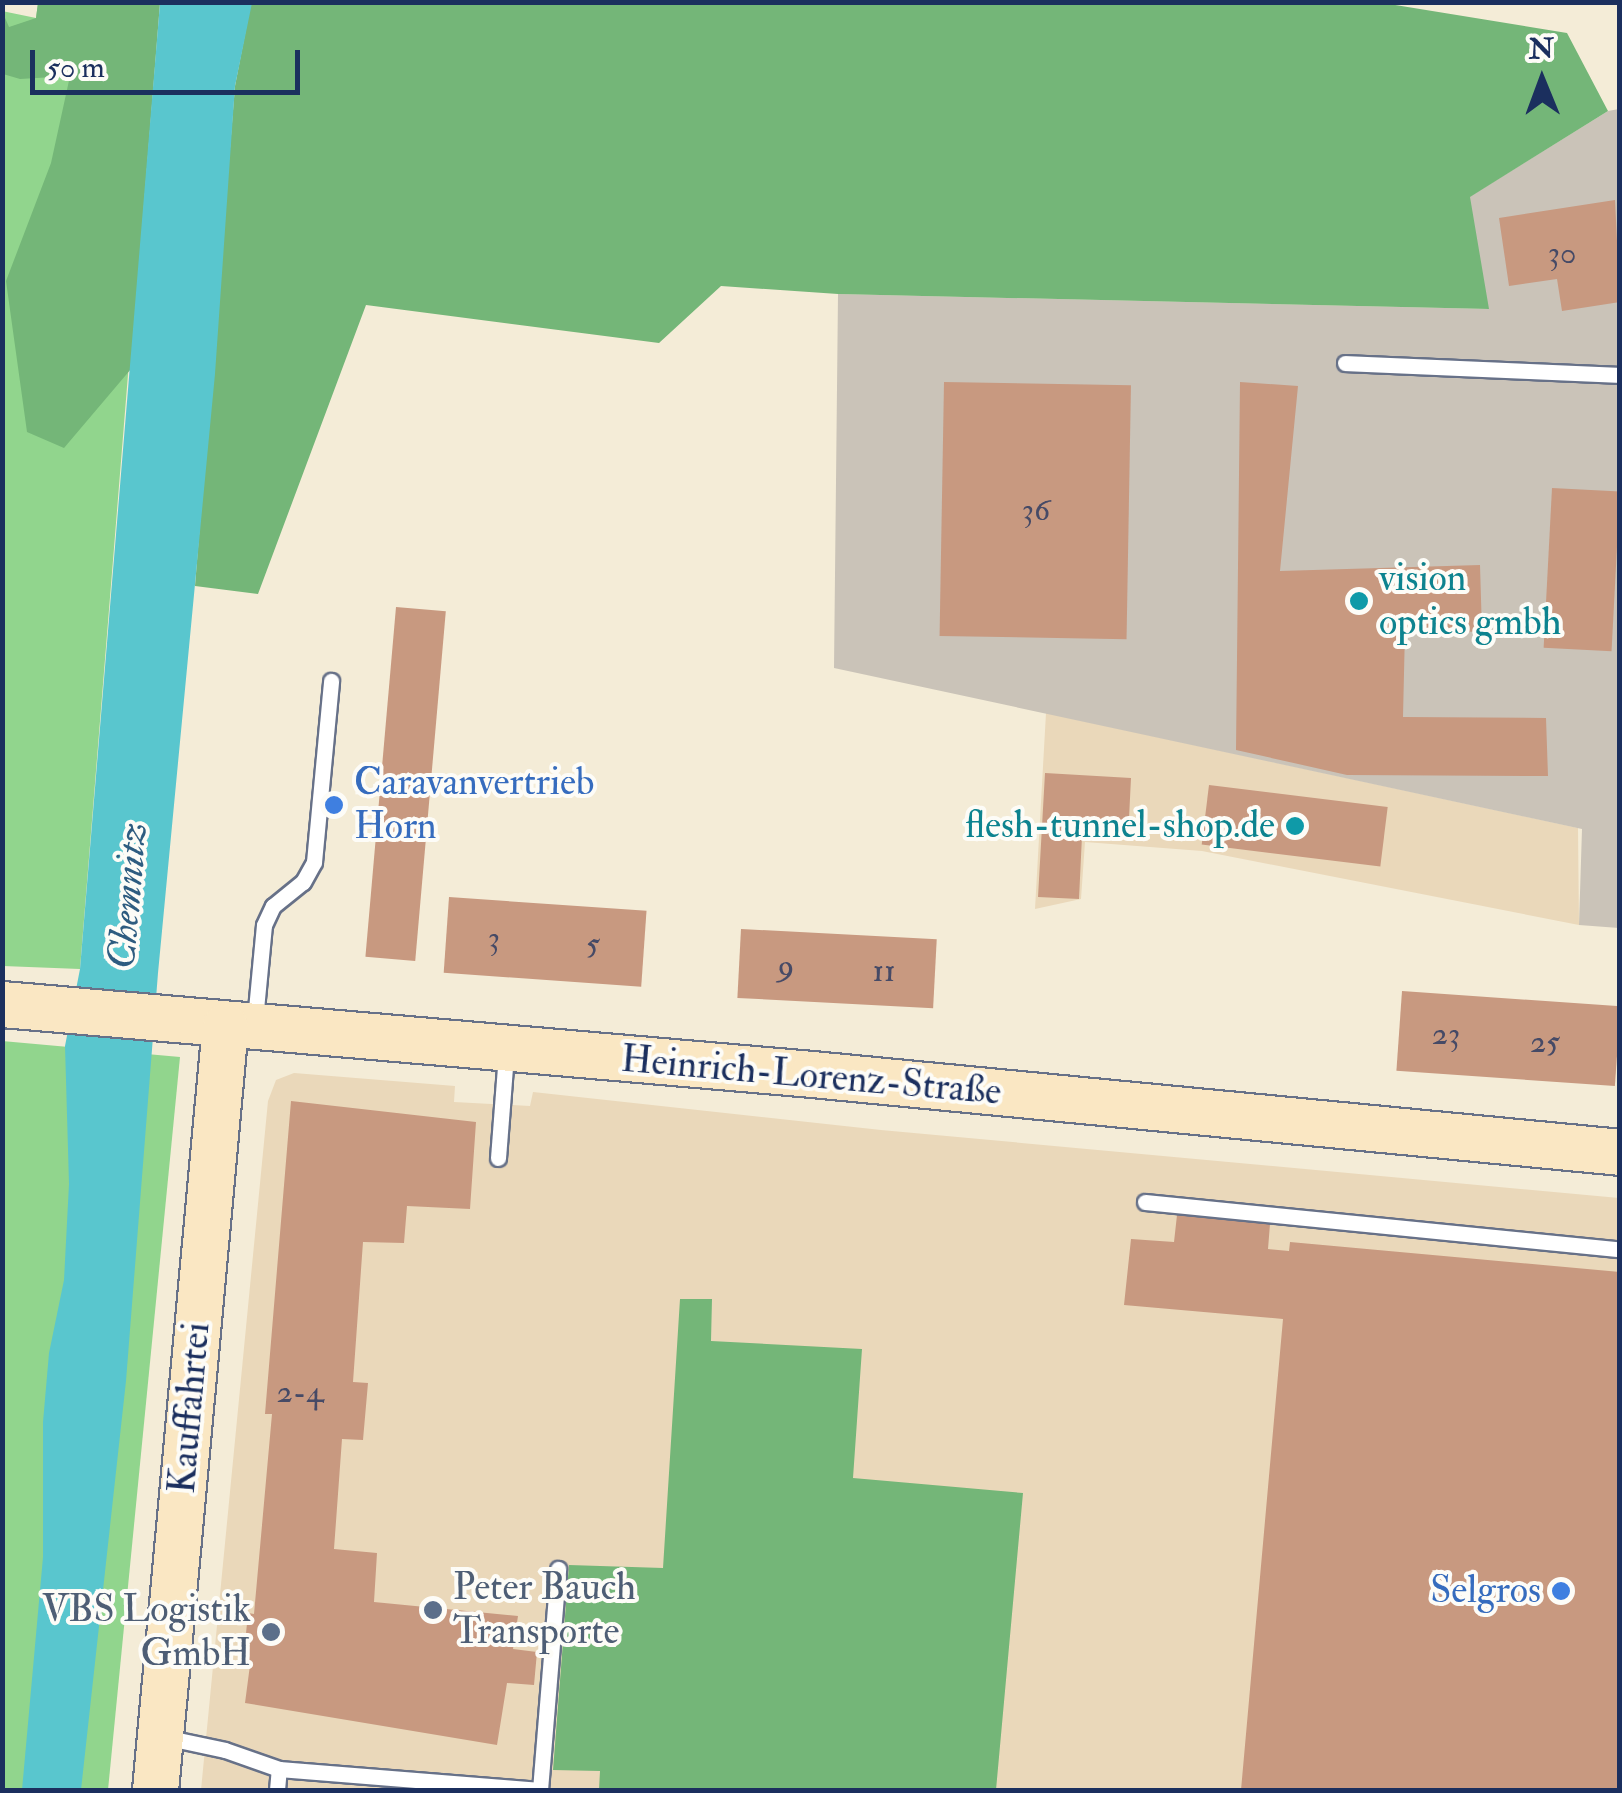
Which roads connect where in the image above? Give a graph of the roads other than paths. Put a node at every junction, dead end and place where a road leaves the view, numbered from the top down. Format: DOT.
graph roads {
  1 [pos="1345,363"];
  2 [pos="1620,375"];
  3 [pos="330,681"];
  4 [pos="2,1004"];
  5 [pos="240,1028"];
  6 [pos="506,1049"];
  7 [pos="1620,1152"];
  8 [pos="498,1158"];
  9 [pos="1144,1202"];
  10 [pos="1620,1250"];
  11 [pos="558,1570"];
  12 [pos="160,1736"];
  13 [pos="279,1768"];
  14 [pos="155,1790"];
  15 [pos="277,1790"];
  16 [pos="540,1790"];
  1 -- 2 [label="lane"];
  3 -- 5 [label="lane"];
  4 -- 5 [label="street, Heinrich-Lorenz-Straße"];
  5 -- 6 [label="street, Heinrich-Lorenz-Straße"];
  5 -- 12 [label="street, Kauffahrtei"];
  6 -- 7 [label="street, Heinrich-Lorenz-Straße"];
  6 -- 8 [label="lane"];
  9 -- 10 [label="lane"];
  11 -- 16 [label="lane"];
  12 -- 13 [label="lane"];
  12 -- 14 [label="street, Kauffahrtei"];
  13 -- 15 [label="lane"];
  13 -- 16 [label="lane"];
}
